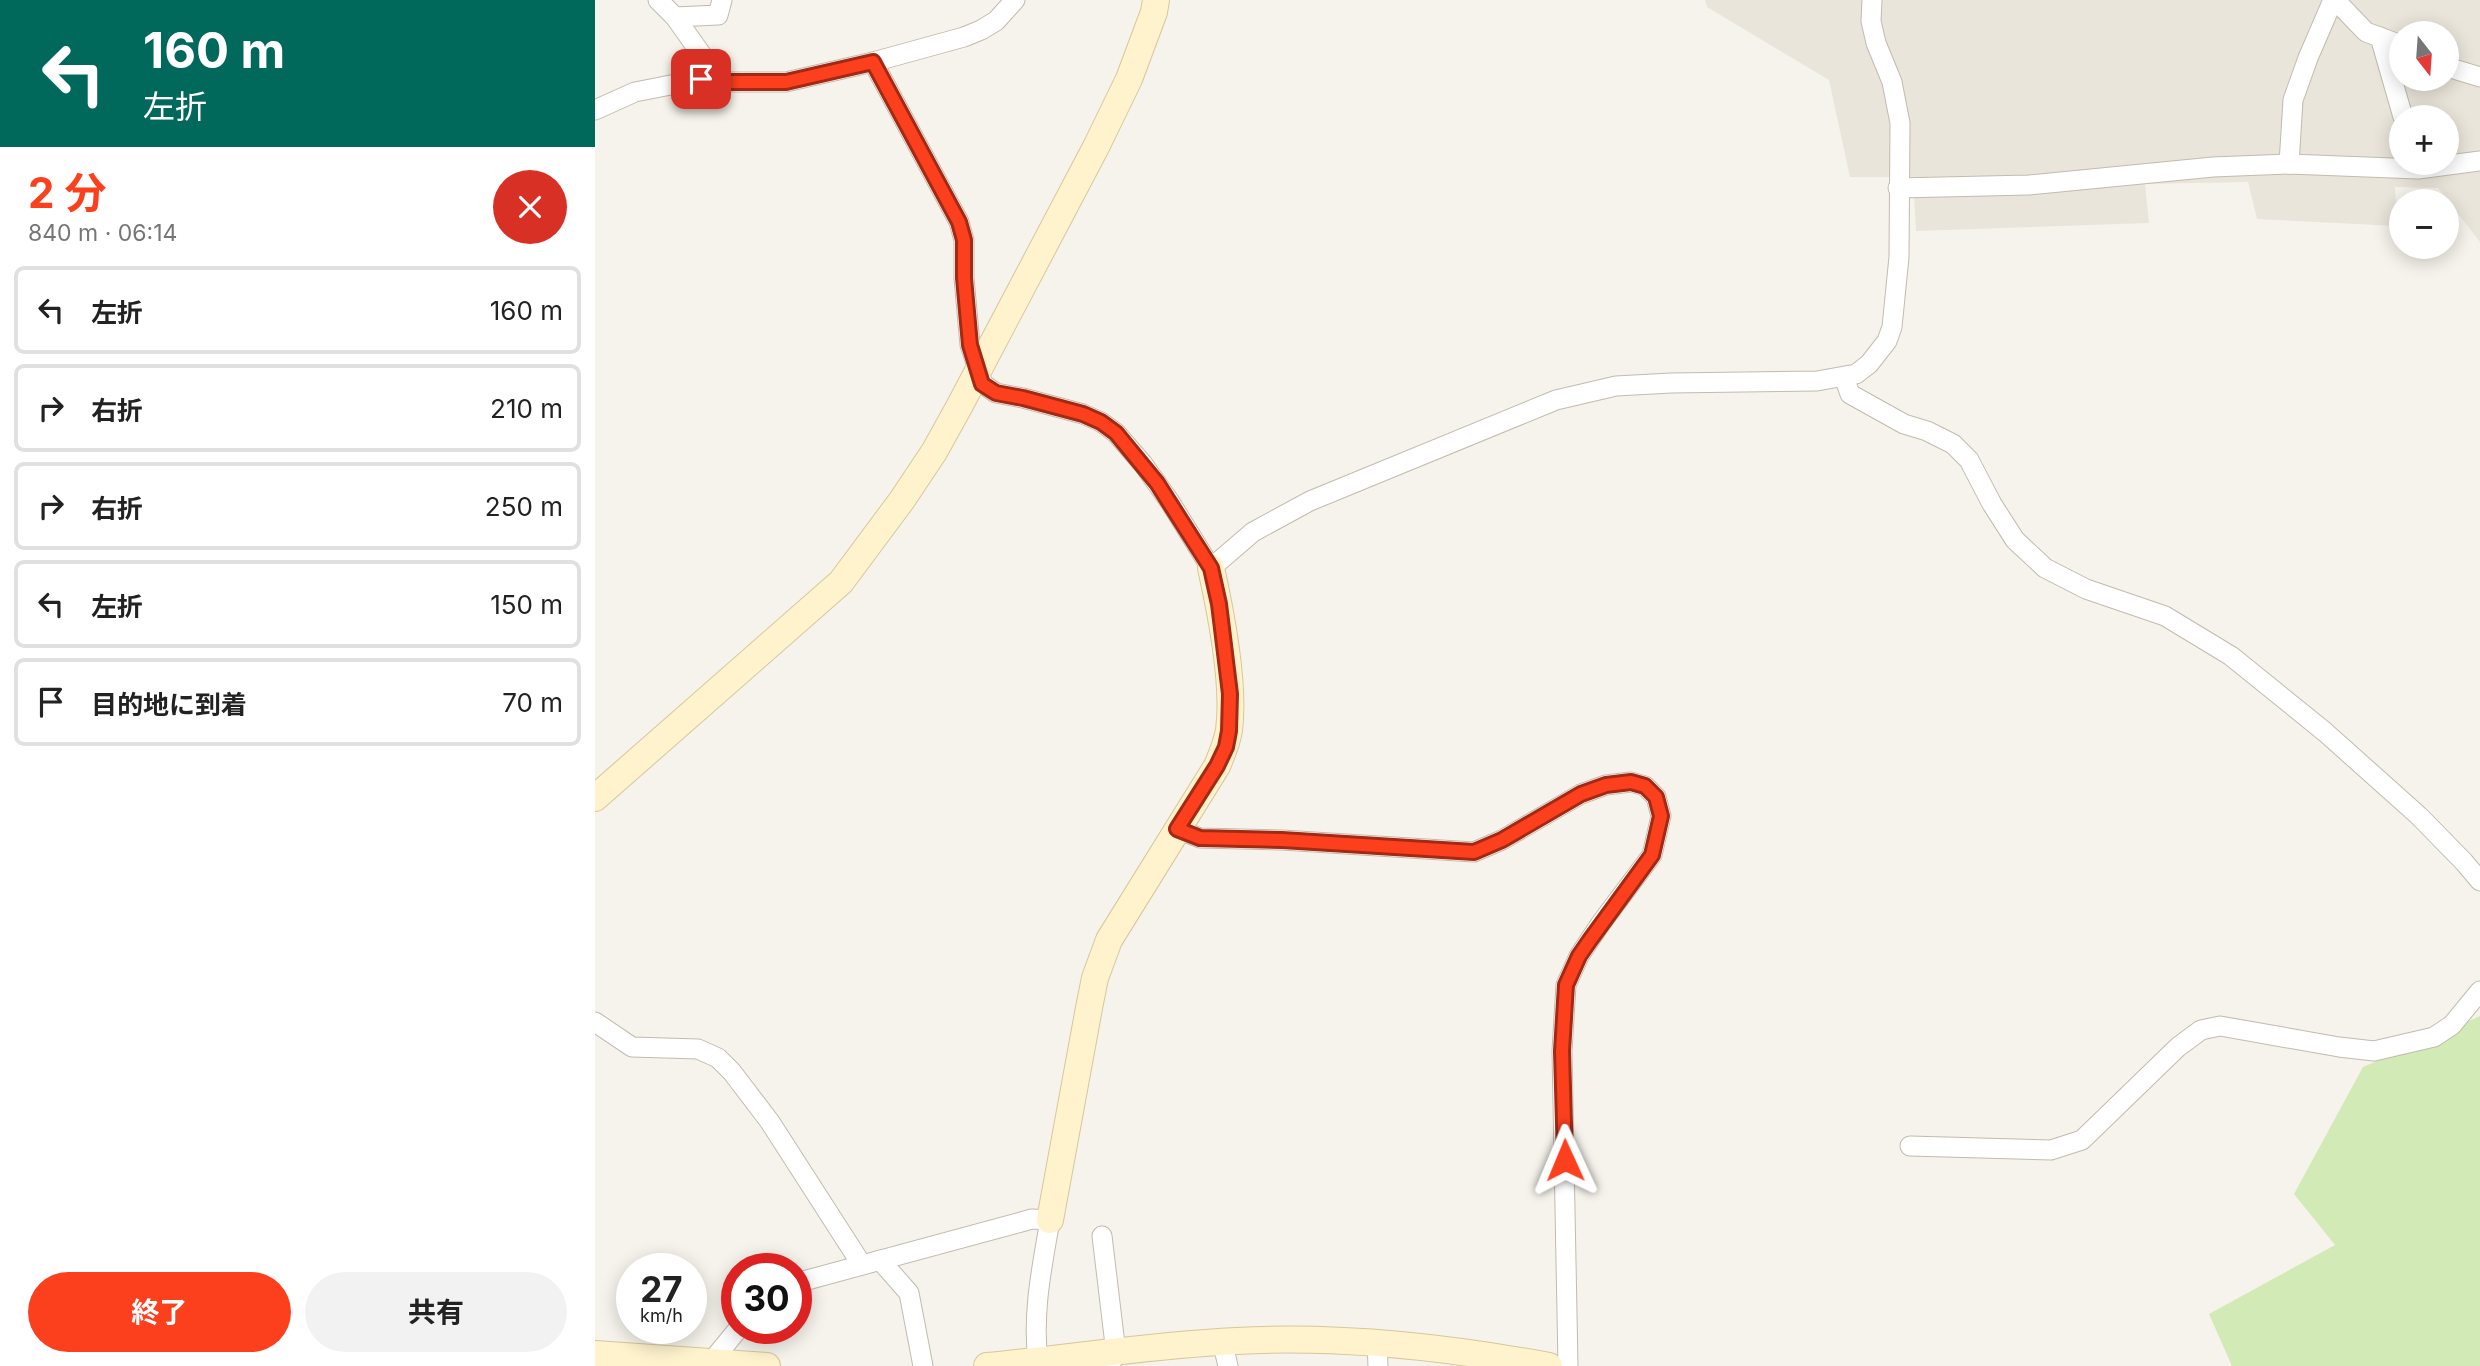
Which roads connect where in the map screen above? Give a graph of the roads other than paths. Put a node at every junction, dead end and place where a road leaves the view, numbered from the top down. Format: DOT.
graph roads {
  1 [pos="658,0"];
  2 [pos="722,0"];
  3 [pos="1015,0"];
  4 [pos="1156,0"];
  5 [pos="1872,0"];
  6 [pos="2334,0"];
  7 [pos="675,17"];
  8 [pos="2380,37"];
  9 [pos="2389,40"];
  10 [pos="873,62"];
  11 [pos="2459,70"];
  12 [pos="2480,76"];
  13 [pos="721,82"];
  14 [pos="2400,105"];
  15 [pos="595,110"];
  16 [pos="2480,161"];
  17 [pos="2459,163"];
  18 [pos="2289,164"];
  19 [pos="2389,166"];
  20 [pos="1898,188"];
  21 [pos="977,372"];
  22 [pos="1844,377"];
  23 [pos="1211,568"];
  24 [pos="595,799"];
  25 [pos="1177,829"];
  26 [pos="2480,881"];
  27 [pos="2480,991"];
  28 [pos="595,1023"];
  29 [pos="1910,1146"];
  30 [pos="1050,1220"];
  31 [pos="1102,1236"];
  32 [pos="871,1263"];
  33 [pos="812,1279"];
  34 [pos="726,1344"];
  35 [pos="595,1354"];
  36 [pos="1225,1354"];
  37 [pos="1378,1354"];
  38 [pos="1113,1359"];
  39 [pos="1038,1361"];
  40 [pos="1509,1363"];
  41 [pos="709,1364"];
  42 [pos="767,1366"];
  43 [pos="922,1366"];
  44 [pos="987,1366"];
  45 [pos="1549,1366"];
  46 [pos="1568,1366"];
  1 -- 7 [label="street"];
  2 -- 7 [label="street"];
  3 -- 10 [label="street"];
  4 -- 21 [label="street"];
  5 -- 20 [label="street"];
  6 -- 8 [label="street"];
  6 -- 18 [label="street"];
  7 -- 13 [label="street"];
  8 -- 9 [label="street"];
  8 -- 14 [label="street"];
  10 -- 13 [label="street"];
  10 -- 21 [label="street"];
  11 -- 12 [label="street"];
  13 -- 15 [label="street"];
  16 -- 17 [label="street"];
  18 -- 19 [label="street"];
  18 -- 20 [label="street"];
  20 -- 22 [label="street"];
  21 -- 23 [label="street"];
  21 -- 24 [label="street"];
  22 -- 23 [label="street"];
  22 -- 26 [label="street"];
  23 -- 25 [label="street"];
  25 -- 30 [label="street"];
  25 -- 46 [label="street"];
  27 -- 29 [label="street"];
  28 -- 32 [label="street"];
  30 -- 32 [label="street"];
  30 -- 39 [label="street"];
  31 -- 38 [label="street"];
  32 -- 33 [label="street"];
  32 -- 43 [label="street"];
  34 -- 41 [label="street"];
  35 -- 41 [label="street"];
  36 -- 37 [label="street"];
  36 -- 38 [label="street"];
  37 -- 40 [label="street"];
  38 -- 39 [label="street"];
  39 -- 44 [label="street"];
  40 -- 45 [label="street"];
  41 -- 42 [label="street"];
}
